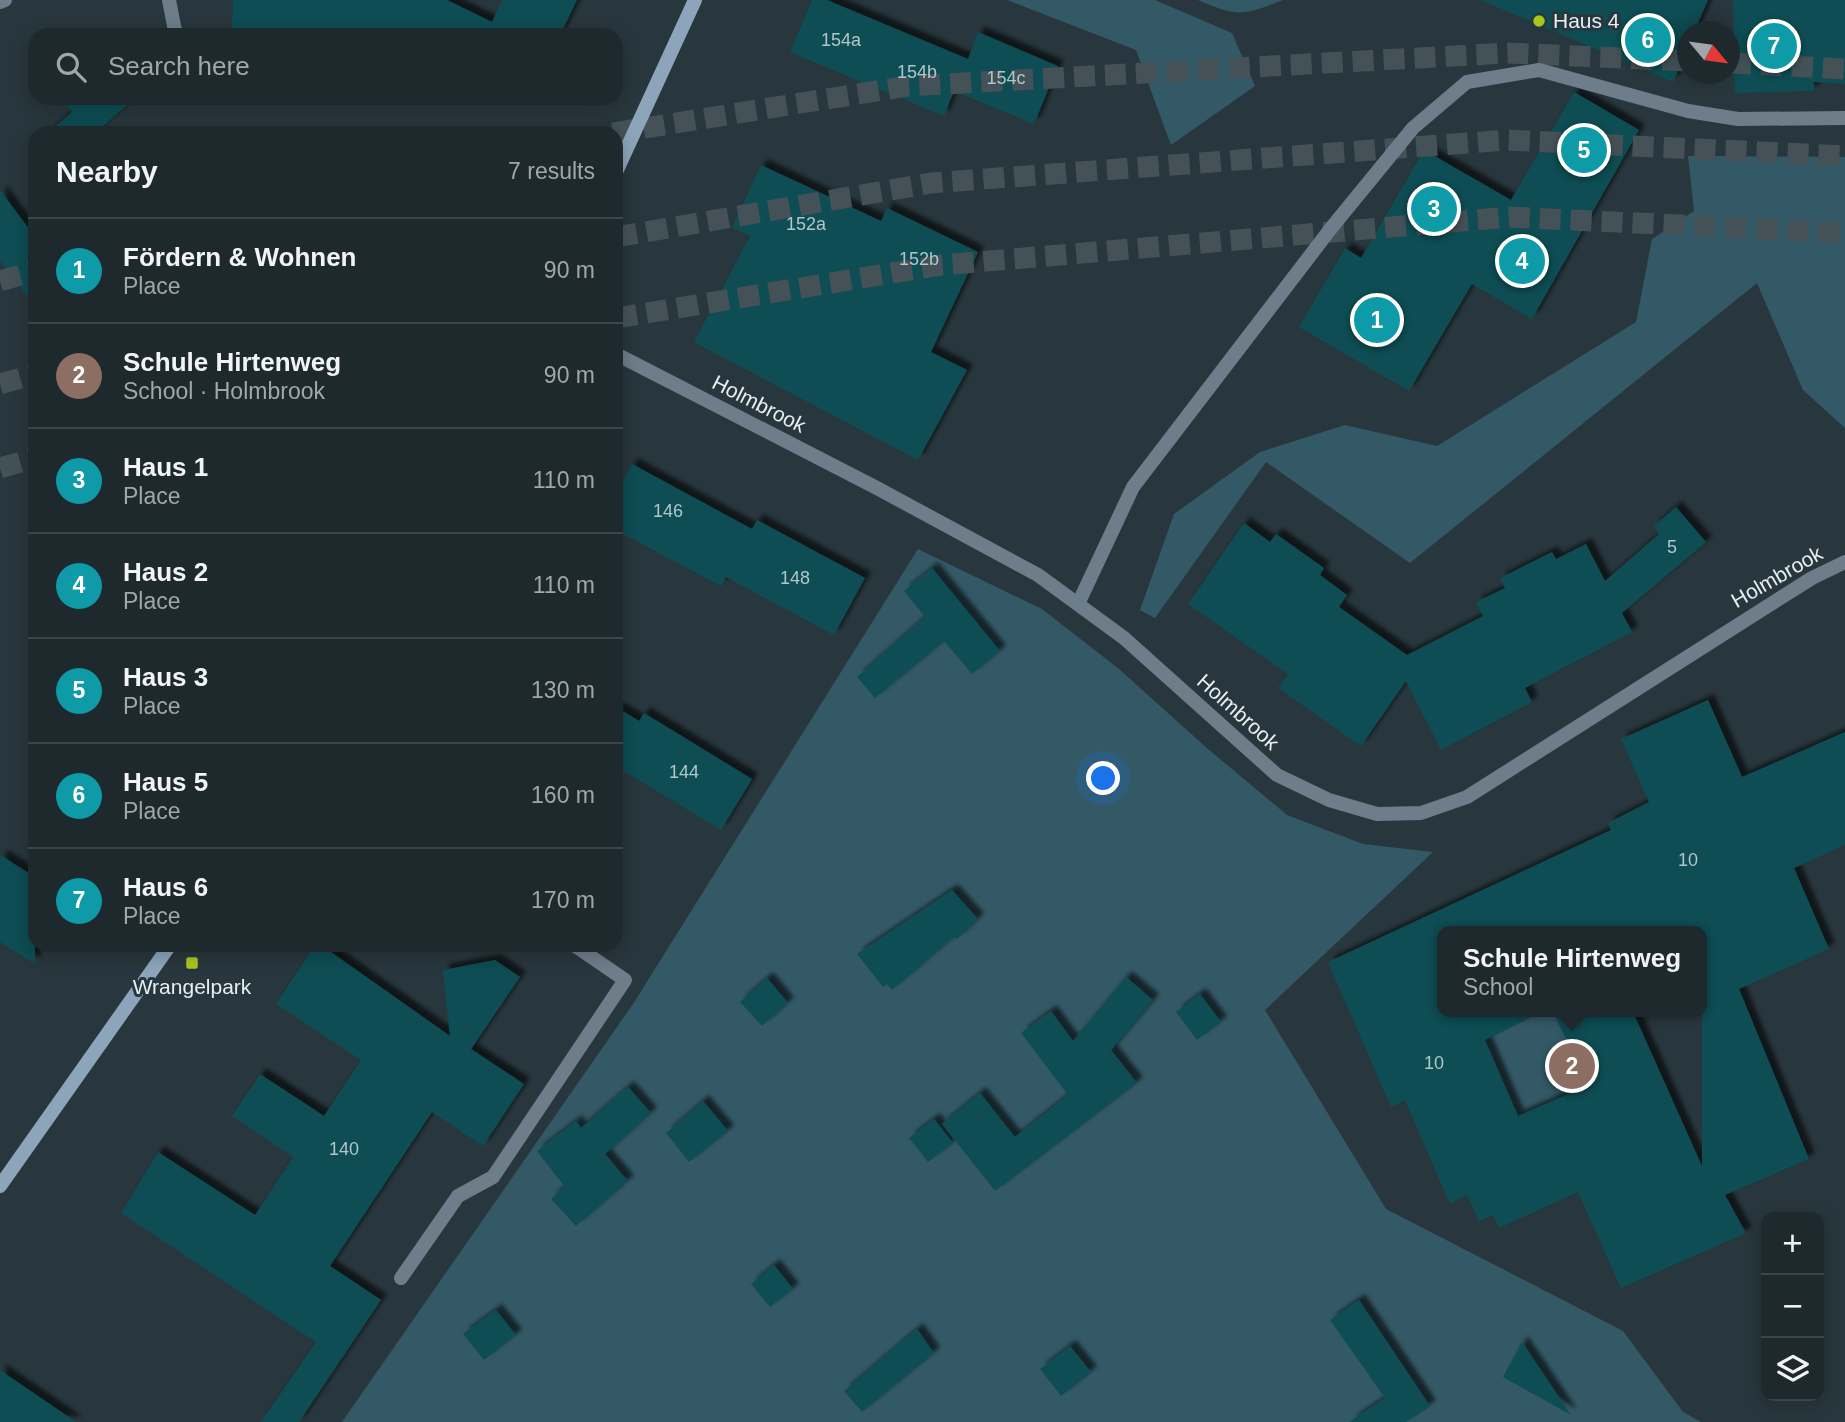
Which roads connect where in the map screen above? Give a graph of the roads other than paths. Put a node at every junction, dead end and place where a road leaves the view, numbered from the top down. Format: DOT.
graph roads {
  1 [pos="169,0"];
  2 [pos="695,0"];
  3 [pos="174,28"];
  4 [pos="1845,118"];
  5 [pos="623,157"];
  6 [pos="623,358"];
  7 [pos="1845,562"];
  8 [pos="1078,604"];
  9 [pos="165,952"];
  10 [pos="584,952"];
  11 [pos="0,1186"];
  12 [pos="401,1278"];
  1 -- 3 [label="street"];
  2 -- 5 [label="street"];
  4 -- 8 [label="street"];
  6 -- 8 [label="street, Holmbrook"];
  7 -- 8 [label="street, Holmbrook"];
  9 -- 11 [label="street"];
  10 -- 12 [label="street"];
}
